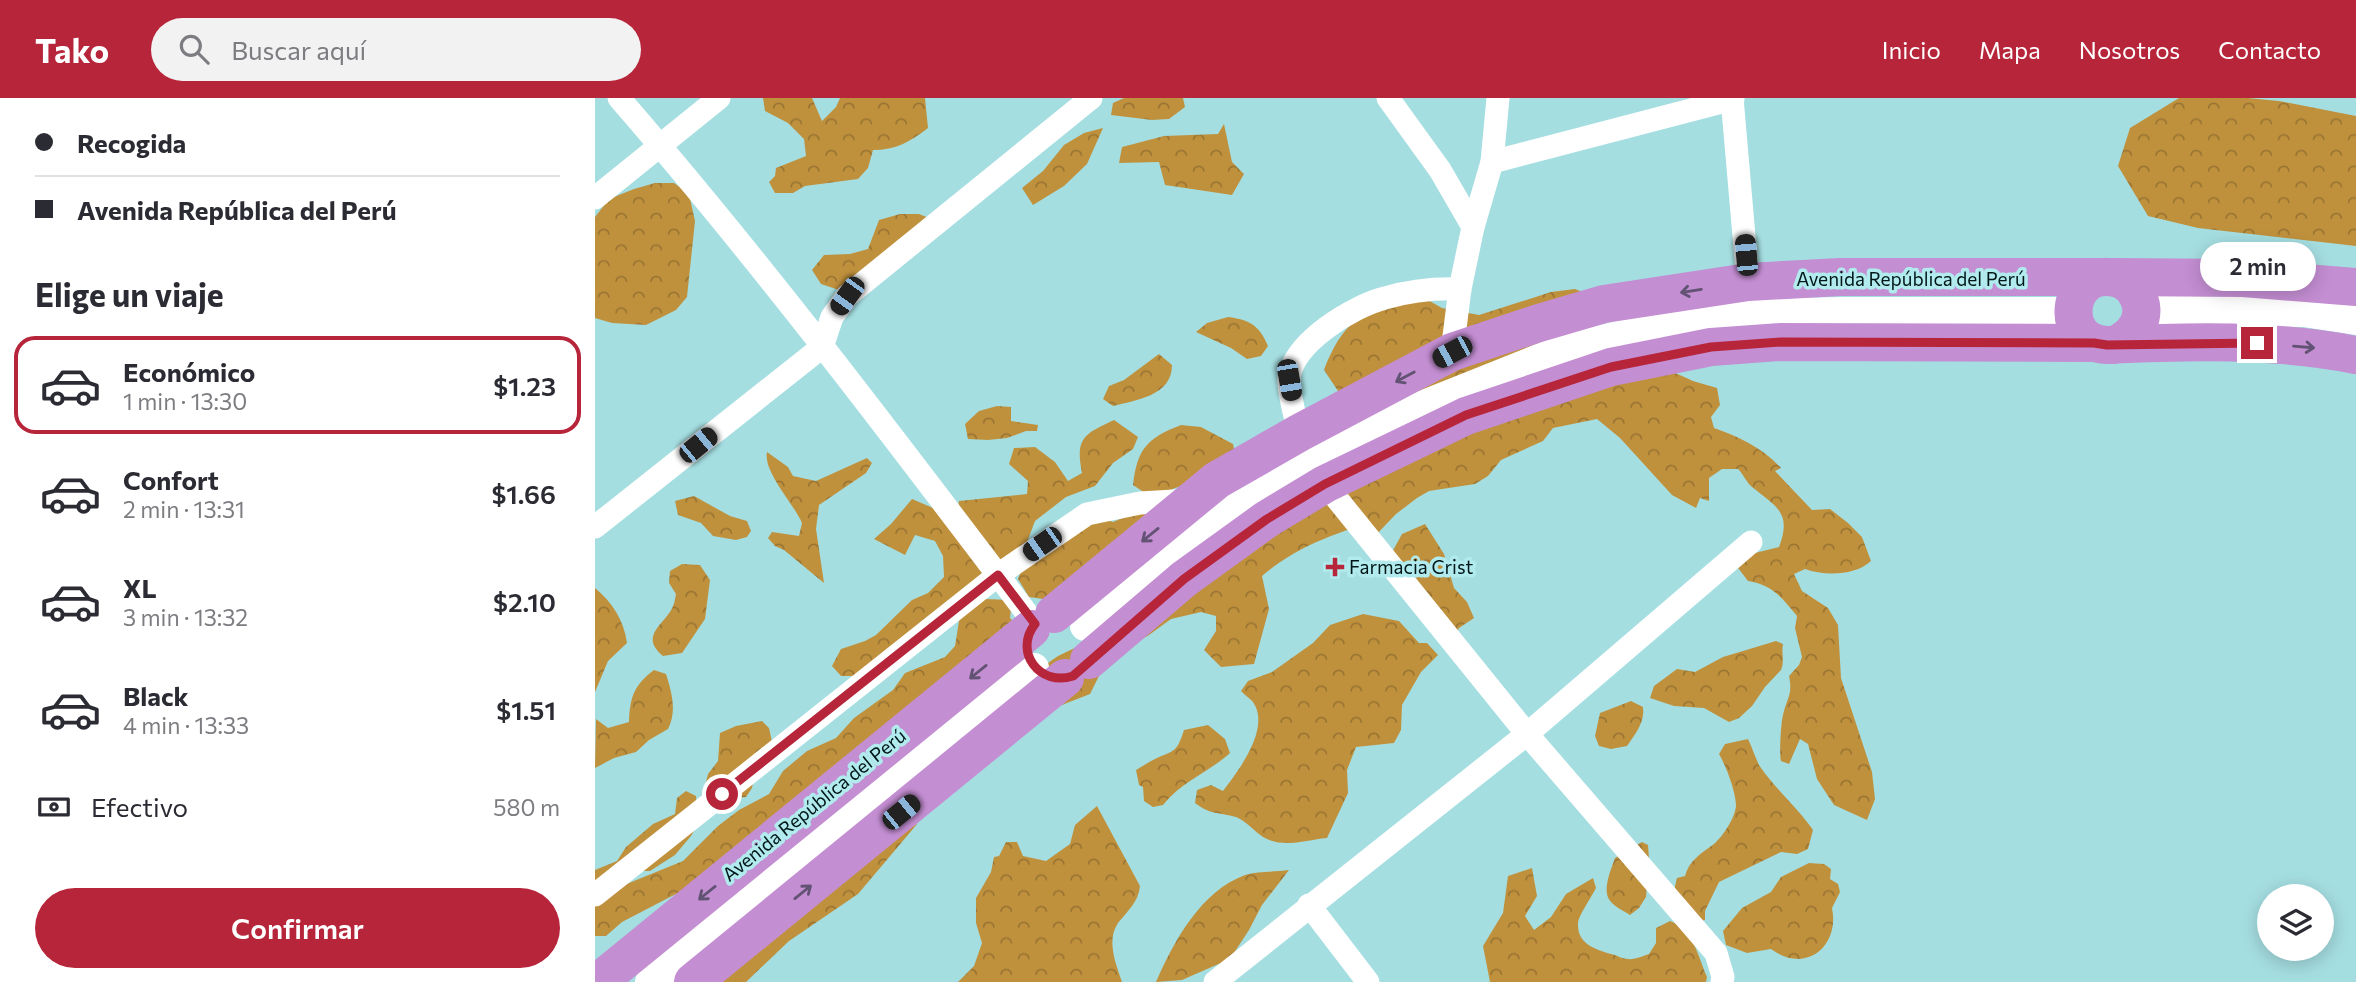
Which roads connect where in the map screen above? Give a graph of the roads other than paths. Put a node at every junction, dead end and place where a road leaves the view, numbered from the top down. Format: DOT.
graph roads {
  1 [pos="619,98"];
  2 [pos="719,98"];
  3 [pos="1091,98"];
  4 [pos="1388,98"];
  5 [pos="1498,98"];
  6 [pos="1733,98"];
  7 [pos="660,145"];
  8 [pos="1492,162"];
  9 [pos="595,198"];
  10 [pos="1473,227"];
  11 [pos="2107,277"];
  12 [pos="1748,282"];
  13 [pos="2356,287"];
  14 [pos="1460,289"];
  15 [pos="2141,310"];
  16 [pos="2073,312"];
  17 [pos="2356,320"];
  18 [pos="2104,344"];
  19 [pos="822,347"];
  20 [pos="1452,352"];
  21 [pos="2356,355"];
  22 [pos="1299,433"];
  23 [pos="1325,484"];
  24 [pos="1192,500"];
  25 [pos="595,527"];
  26 [pos="1751,542"];
  27 [pos="998,575"];
  28 [pos="1056,643"];
  29 [pos="1527,734"];
  30 [pos="595,895"];
  31 [pos="1309,905"];
  32 [pos="598,982"];
  33 [pos="650,982"];
  34 [pos="693,982"];
  35 [pos="1215,982"];
  36 [pos="1369,982"];
  37 [pos="1722,982"];
  1 -- 7 [label="street"];
  2 -- 7 [label="street"];
  3 -- 19 [label="street"];
  4 -- 10 [label="street"];
  5 -- 8 [label="street"];
  6 -- 8 [label="street"];
  6 -- 12 [label="street"];
  7 -- 9 [label="street"];
  7 -- 19 [label="street"];
  8 -- 10 [label="street"];
  10 -- 14 [label="street"];
  11 -- 12 [label="highway, Avenida República del Perú"];
  11 -- 13 [label="highway, Avenida República del Perú"];
  11 -- 15 [label="highway"];
  11 -- 16 [label="highway"];
  12 -- 20 [label="highway, Avenida República del Perú, one-way"];
  14 -- 20 [label="street"];
  14 -- 22 [label="street"];
  15 -- 17 [label="street"];
  15 -- 18 [label="highway"];
  16 -- 18 [label="highway"];
  16 -- 28 [label="street"];
  18 -- 21 [label="highway, Avenida República del Perú, one-way"];
  18 -- 23 [label="highway, Avenida República del Perú"];
  19 -- 25 [label="street"];
  19 -- 27 [label="street"];
  20 -- 22 [label="highway, Avenida República del Perú, one-way"];
  22 -- 24 [label="highway, Avenida República del Perú"];
  23 -- 28 [label="highway, Avenida República del Perú"];
  23 -- 29 [label="street"];
  24 -- 27 [label="street"];
  24 -- 28 [label="highway, Avenida República del Perú, one-way"];
  26 -- 29 [label="street"];
  27 -- 28 [label="street"];
  27 -- 30 [label="street"];
  28 -- 32 [label="highway, Avenida República del Perú, one-way"];
  28 -- 33 [label="street"];
  34 -- 28 [label="highway, Avenida República del Perú, one-way"];
  29 -- 31 [label="street"];
  29 -- 37 [label="street"];
  31 -- 35 [label="street"];
  31 -- 36 [label="street"];
}
